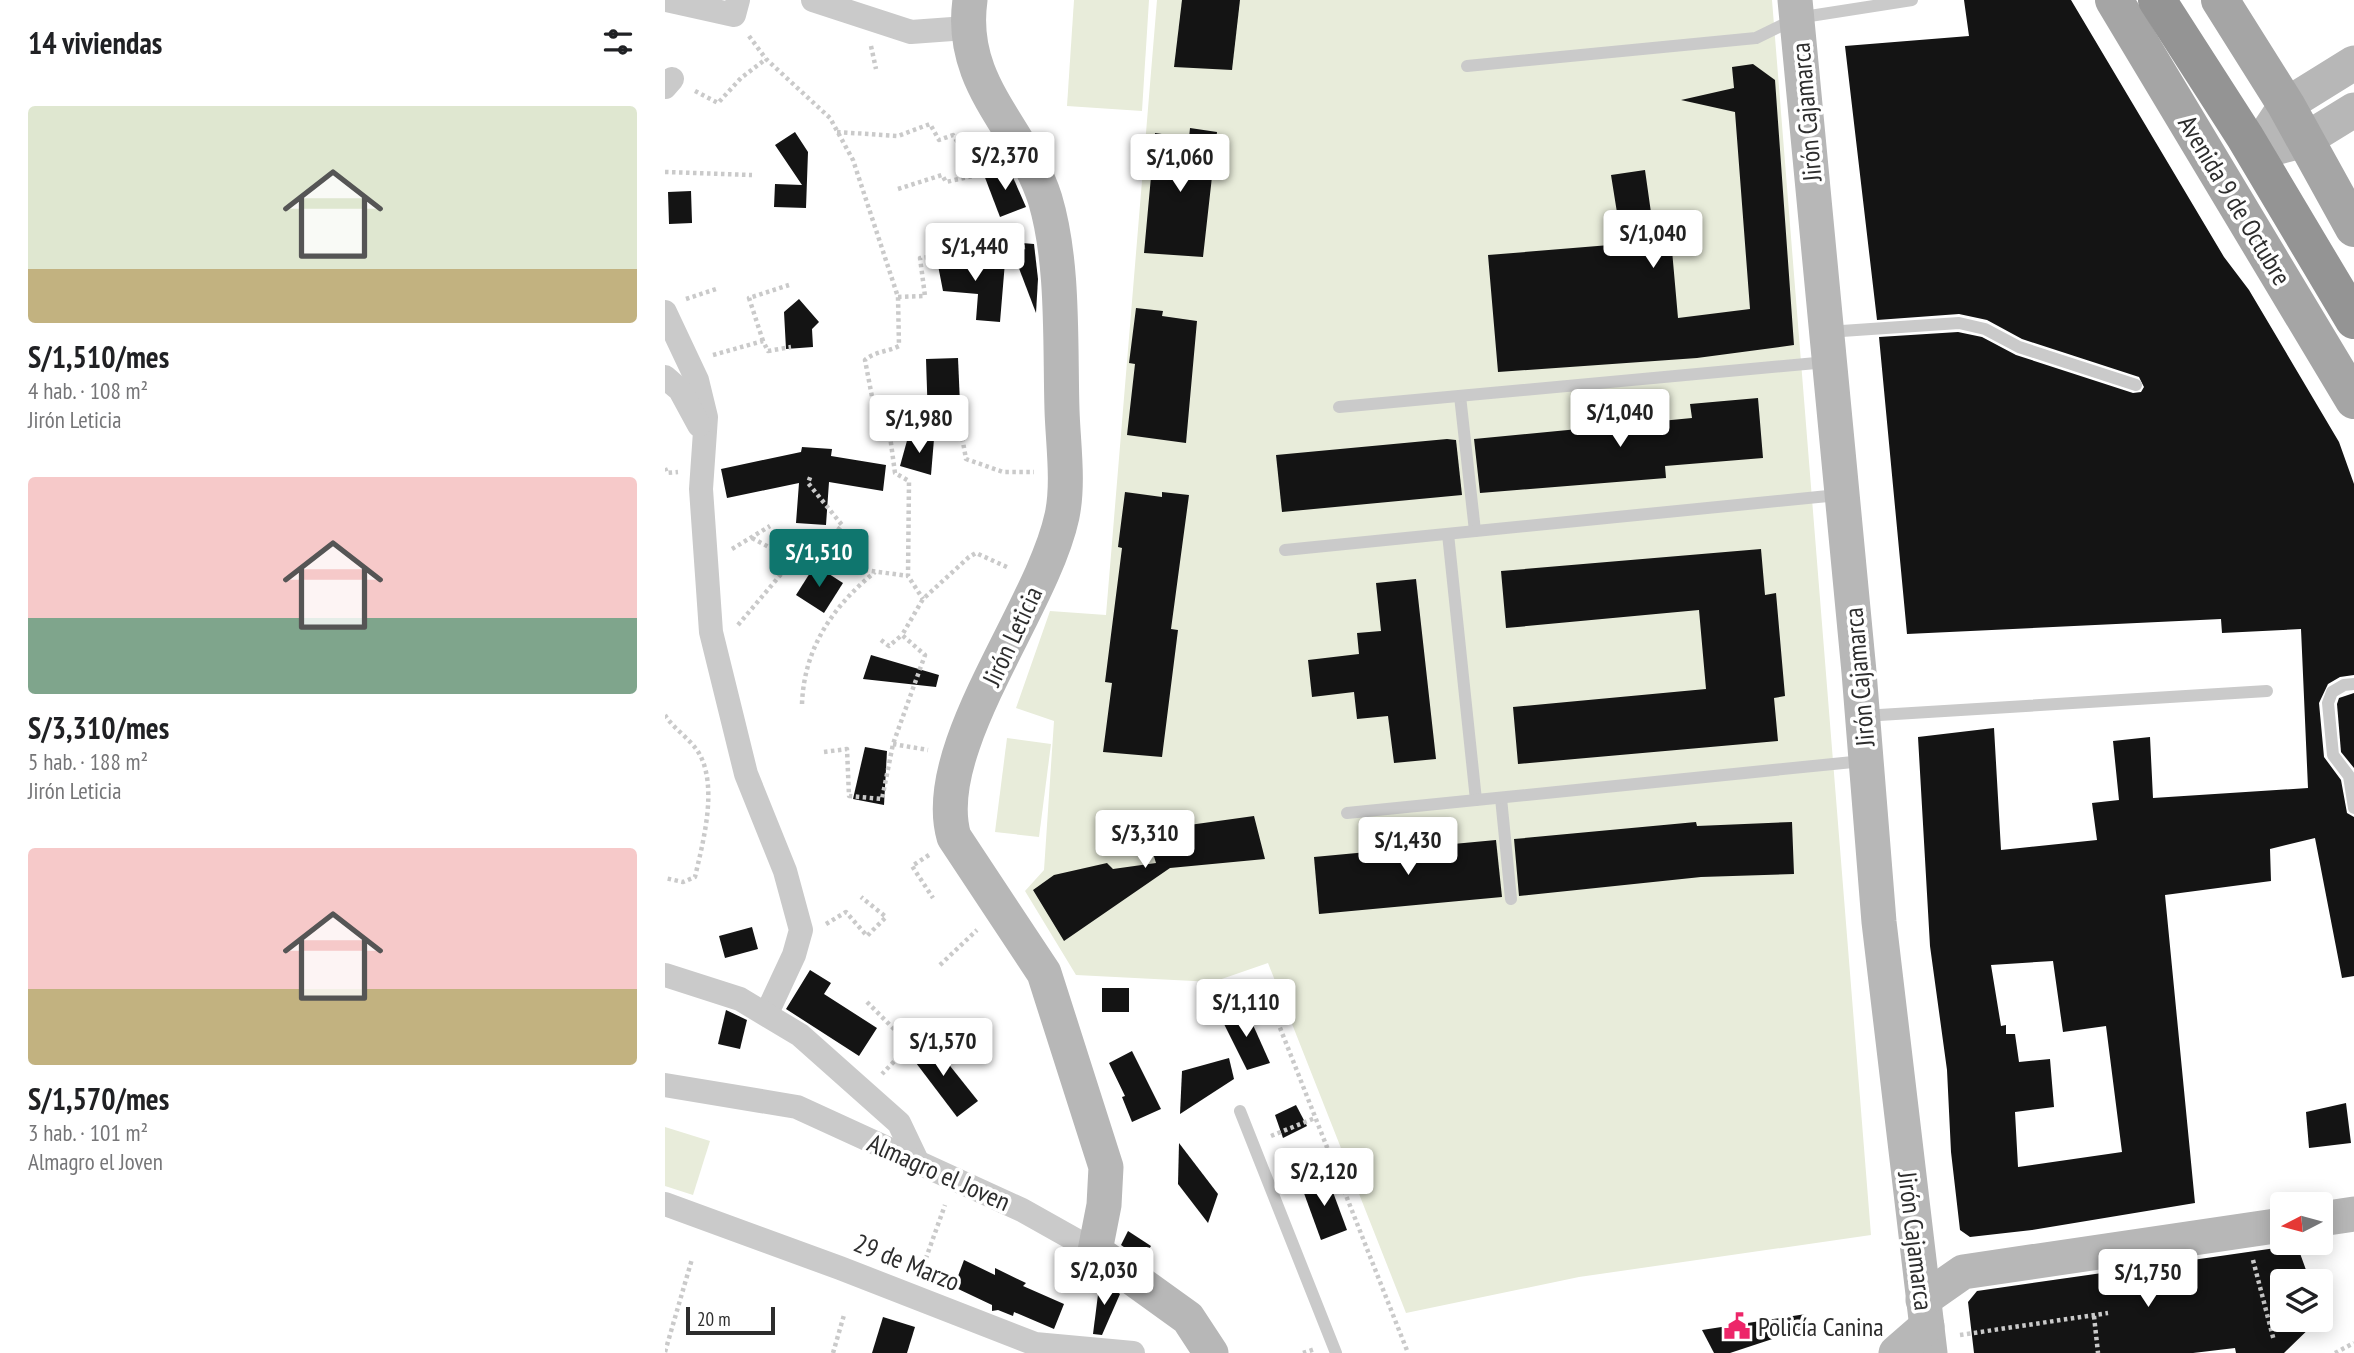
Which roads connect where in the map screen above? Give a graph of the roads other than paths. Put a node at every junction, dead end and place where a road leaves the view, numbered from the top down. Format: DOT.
graph roads {
  1 [pos="666,0"];
  2 [pos="813,0"];
  3 [pos="1912,0"];
  4 [pos="2114,0"];
  5 [pos="2157,0"];
  6 [pos="2220,0"];
  7 [pos="736,7"];
  8 [pos="1796,9"];
  9 [pos="968,14"];
  10 [pos="2354,63"];
  11 [pos="1467,66"];
  12 [pos="2286,105"];
  13 [pos="2354,110"];
  14 [pos="2305,140"];
  15 [pos="2255,153"];
  16 [pos="2354,228"];
  17 [pos="670,307"];
  18 [pos="2354,320"];
  19 [pos="1828,347"];
  20 [pos="665,377"];
  21 [pos="2136,385"];
  22 [pos="1460,396"];
  23 [pos="2354,400"];
  24 [pos="1339,407"];
  25 [pos="704,435"];
  26 [pos="1842,495"];
  27 [pos="1475,531"];
  28 [pos="1448,534"];
  29 [pos="1285,550"];
  30 [pos="2354,684"];
  31 [pos="2267,691"];
  32 [pos="1863,716"];
  33 [pos="1867,761"];
  34 [pos="1501,797"];
  35 [pos="1476,800"];
  36 [pos="2354,808"];
  37 [pos="1347,813"];
  38 [pos="1511,900"];
  39 [pos="665,975"];
  40 [pos="767,1013"];
  41 [pos="665,1085"];
  42 [pos="1240,1111"];
  43 [pos="918,1163"];
  44 [pos="665,1204"];
  45 [pos="2354,1214"];
  46 [pos="2333,1217"];
  47 [pos="2270,1227"];
  48 [pos="1095,1251"];
  49 [pos="1927,1330"];
  50 [pos="1133,1353"];
  51 [pos="1201,1353"];
  52 [pos="1211,1353"];
  53 [pos="1336,1353"];
  54 [pos="1896,1353"];
  1 -- 7 [label="street"];
  2 -- 9 [label="street"];
  3 -- 8 [label="lane"];
  4 -- 23 [label="main road, Avenida 9 de Octubre"];
  5 -- 15 [label="highway"];
  6 -- 12 [label="main road"];
  8 -- 11 [label="lane"];
  8 -- 19 [label="street, Jirón Cajamarca"];
  9 -- 48 [label="street, Jirón Leticia"];
  10 -- 12 [label="street"];
  12 -- 14 [label="main road"];
  12 -- 15 [label="street"];
  13 -- 14 [label="street"];
  14 -- 15 [label="street"];
  14 -- 16 [label="main road"];
  15 -- 18 [label="highway"];
  17 -- 25 [label="street"];
  19 -- 21 [label="lane"];
  19 -- 22 [label="lane"];
  19 -- 26 [label="street, Jirón Cajamarca"];
  20 -- 25 [label="street"];
  22 -- 24 [label="lane"];
  22 -- 27 [label="lane"];
  25 -- 40 [label="street"];
  26 -- 27 [label="lane"];
  26 -- 32 [label="street, Jirón Cajamarca"];
  27 -- 28 [label="lane"];
  28 -- 29 [label="lane"];
  28 -- 35 [label="lane"];
  30 -- 36 [label="lane"];
  31 -- 32 [label="lane"];
  32 -- 33 [label="street, Jirón Cajamarca"];
  33 -- 34 [label="lane"];
  33 -- 49 [label="street, Jirón Cajamarca"];
  34 -- 35 [label="lane"];
  34 -- 38 [label="lane"];
  35 -- 37 [label="lane"];
  39 -- 40 [label="street"];
  40 -- 43 [label="street"];
  41 -- 43 [label="street, Almagro el Joven"];
  42 -- 53 [label="lane"];
  43 -- 48 [label="street, Almagro el Joven"];
  44 -- 50 [label="street, 29 de Marzo"];
  45 -- 46 [label="street"];
  47 -- 49 [label="street"];
  48 -- 52 [label="street, Almagro el Joven"];
  49 -- 54 [label="street"];
  51 -- 52 [label="street"];
}
